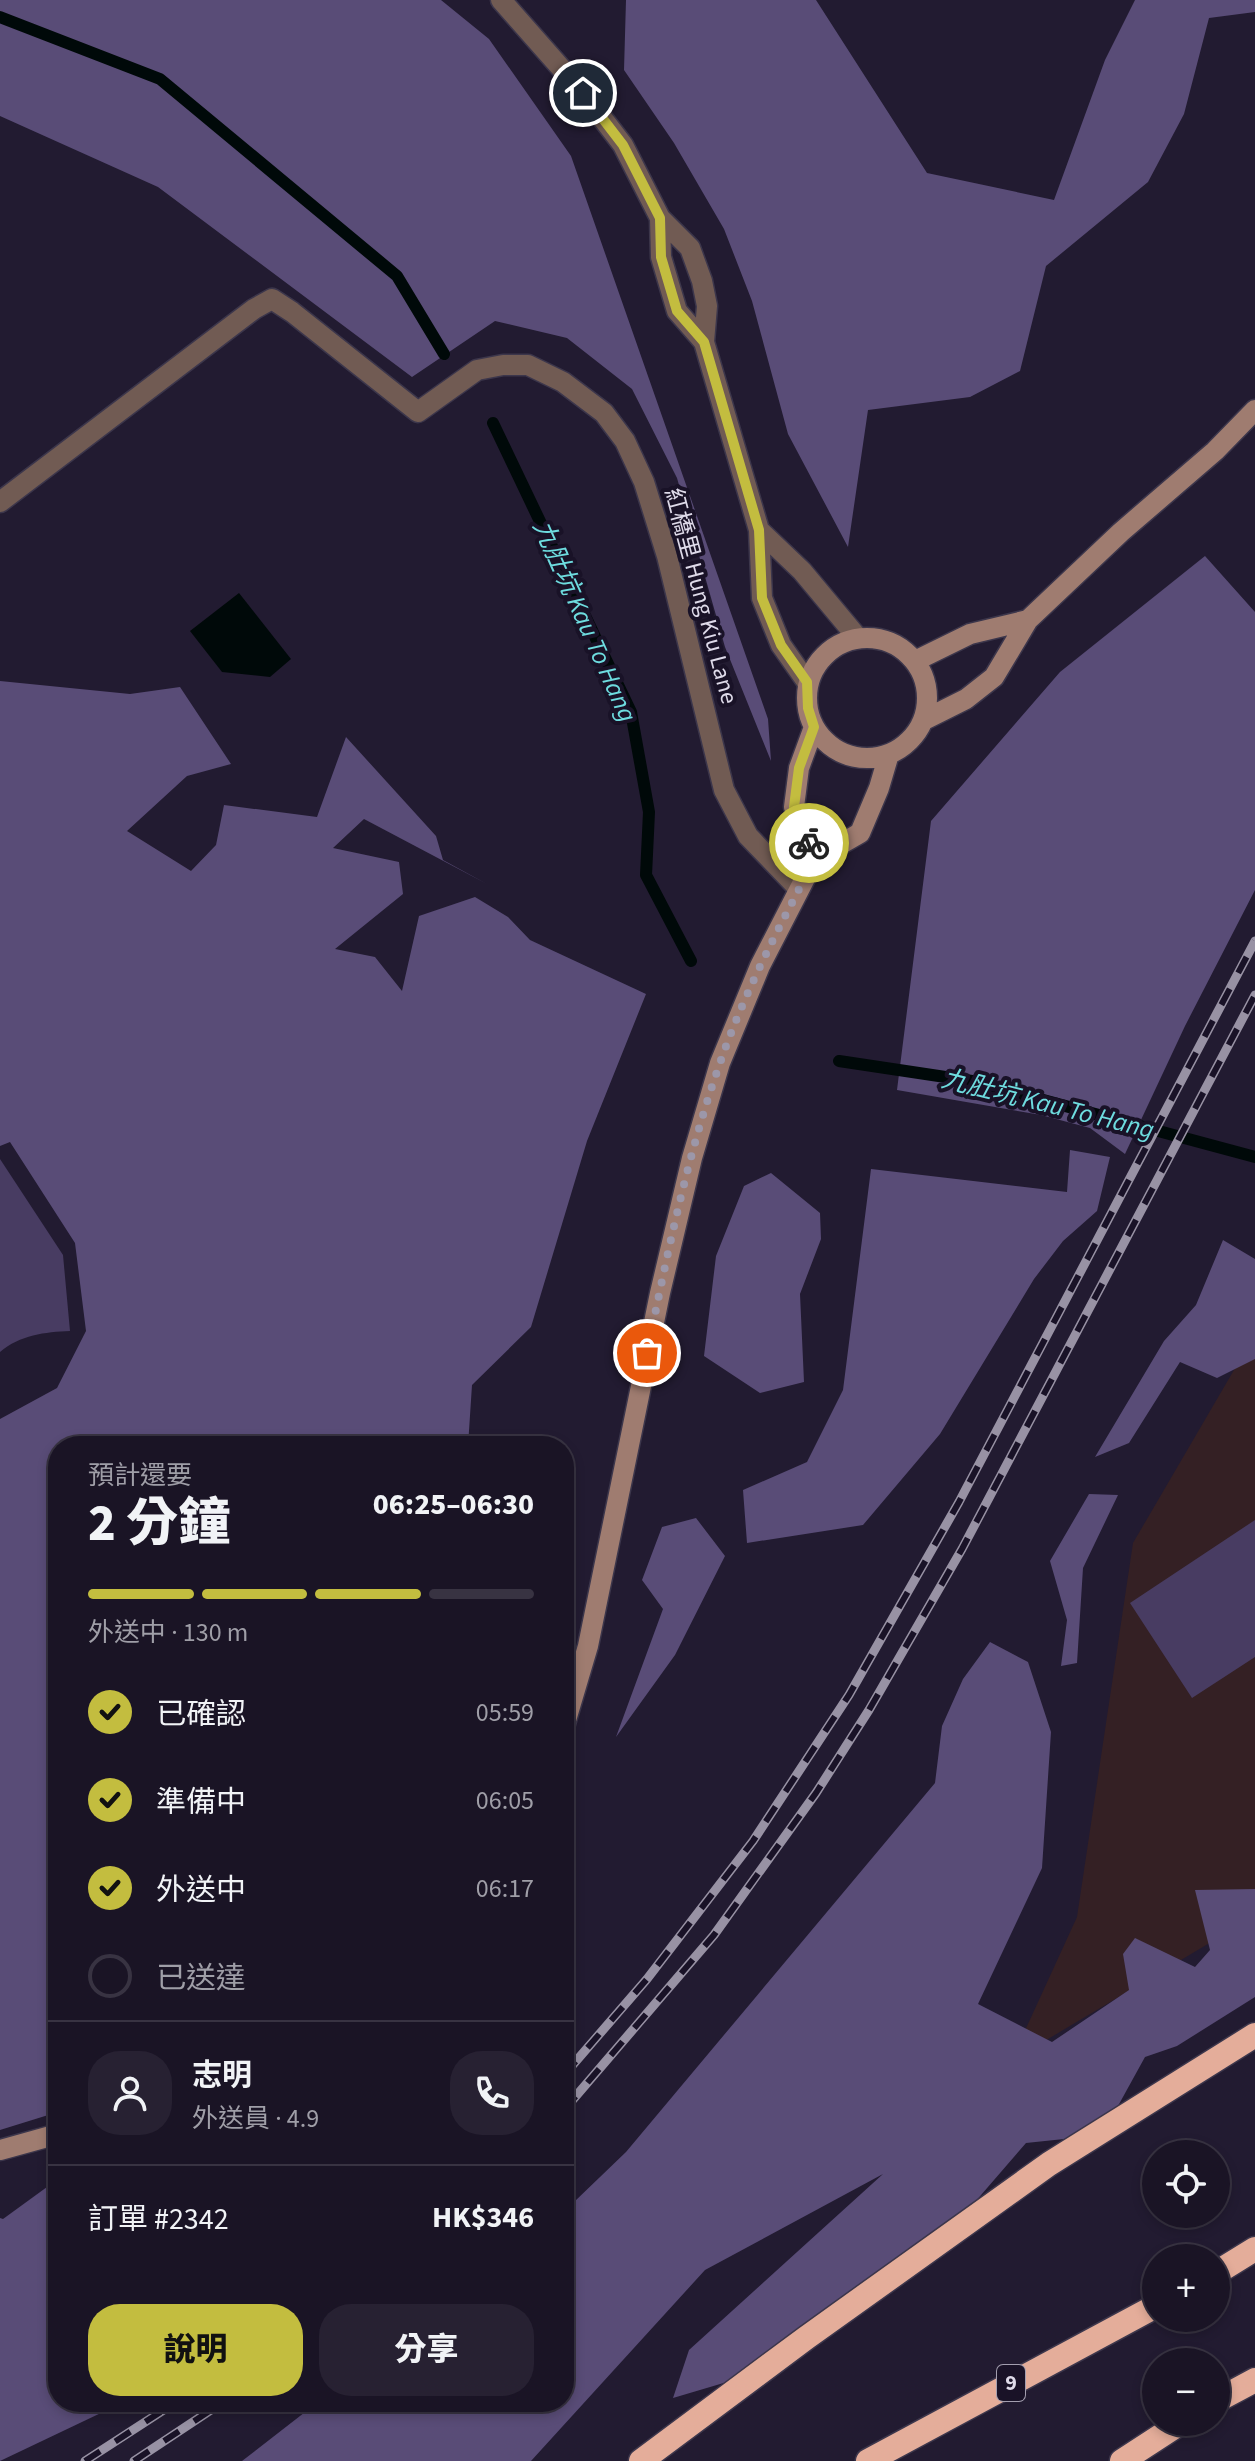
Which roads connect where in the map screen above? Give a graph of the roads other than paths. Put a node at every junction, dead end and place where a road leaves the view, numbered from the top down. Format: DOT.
graph roads {
  1 [pos="501,0"];
  2 [pos="660,218"];
  3 [pos="704,342"];
  4 [pos="1255,410"];
  5 [pos="0,502"];
  6 [pos="759,530"];
  7 [pos="1028,620"];
  8 [pos="857,637"];
  9 [pos="915,661"];
  10 [pos="807,682"];
  11 [pos="926,719"];
  12 [pos="814,727"];
  13 [pos="889,754"];
  14 [pos="815,859"];
  15 [pos="799,889"];
  16 [pos="574,1693"];
  17 [pos="1255,2035"];
  18 [pos="48,2137"];
  19 [pos="0,2150"];
  20 [pos="1255,2249"];
  21 [pos="1230,2264"];
  22 [pos="1142,2314"];
  23 [pos="1255,2380"];
  24 [pos="1230,2393"];
  25 [pos="1160,2436"];
  26 [pos="641,2461"];
  27 [pos="868,2461"];
  28 [pos="1122,2461"];
  1 -- 2 [label="street"];
  2 -- 3 [label="street"];
  2 -- 3 [label="street"];
  3 -- 6 [label="street"];
  4 -- 7 [label="main road"];
  5 -- 15 [label="street, 紅橋里 Hung Kiu Lane"];
  6 -- 8 [label="street"];
  6 -- 10 [label="street"];
  7 -- 9 [label="main road"];
  7 -- 11 [label="main road"];
  8 -- 9 [label="main road"];
  8 -- 10 [label="main road"];
  9 -- 11 [label="main road"];
  10 -- 12 [label="main road"];
  11 -- 13 [label="main road"];
  12 -- 13 [label="main road"];
  12 -- 14 [label="main road"];
  13 -- 14 [label="main road"];
  14 -- 15 [label="main road"];
  15 -- 16 [label="main road"];
  17 -- 26 [label="highway"];
  18 -- 19 [label="main road"];
  20 -- 21 [label="highway"];
  22 -- 27 [label="highway, 9"];
  23 -- 24 [label="highway"];
  25 -- 28 [label="highway"];
}
